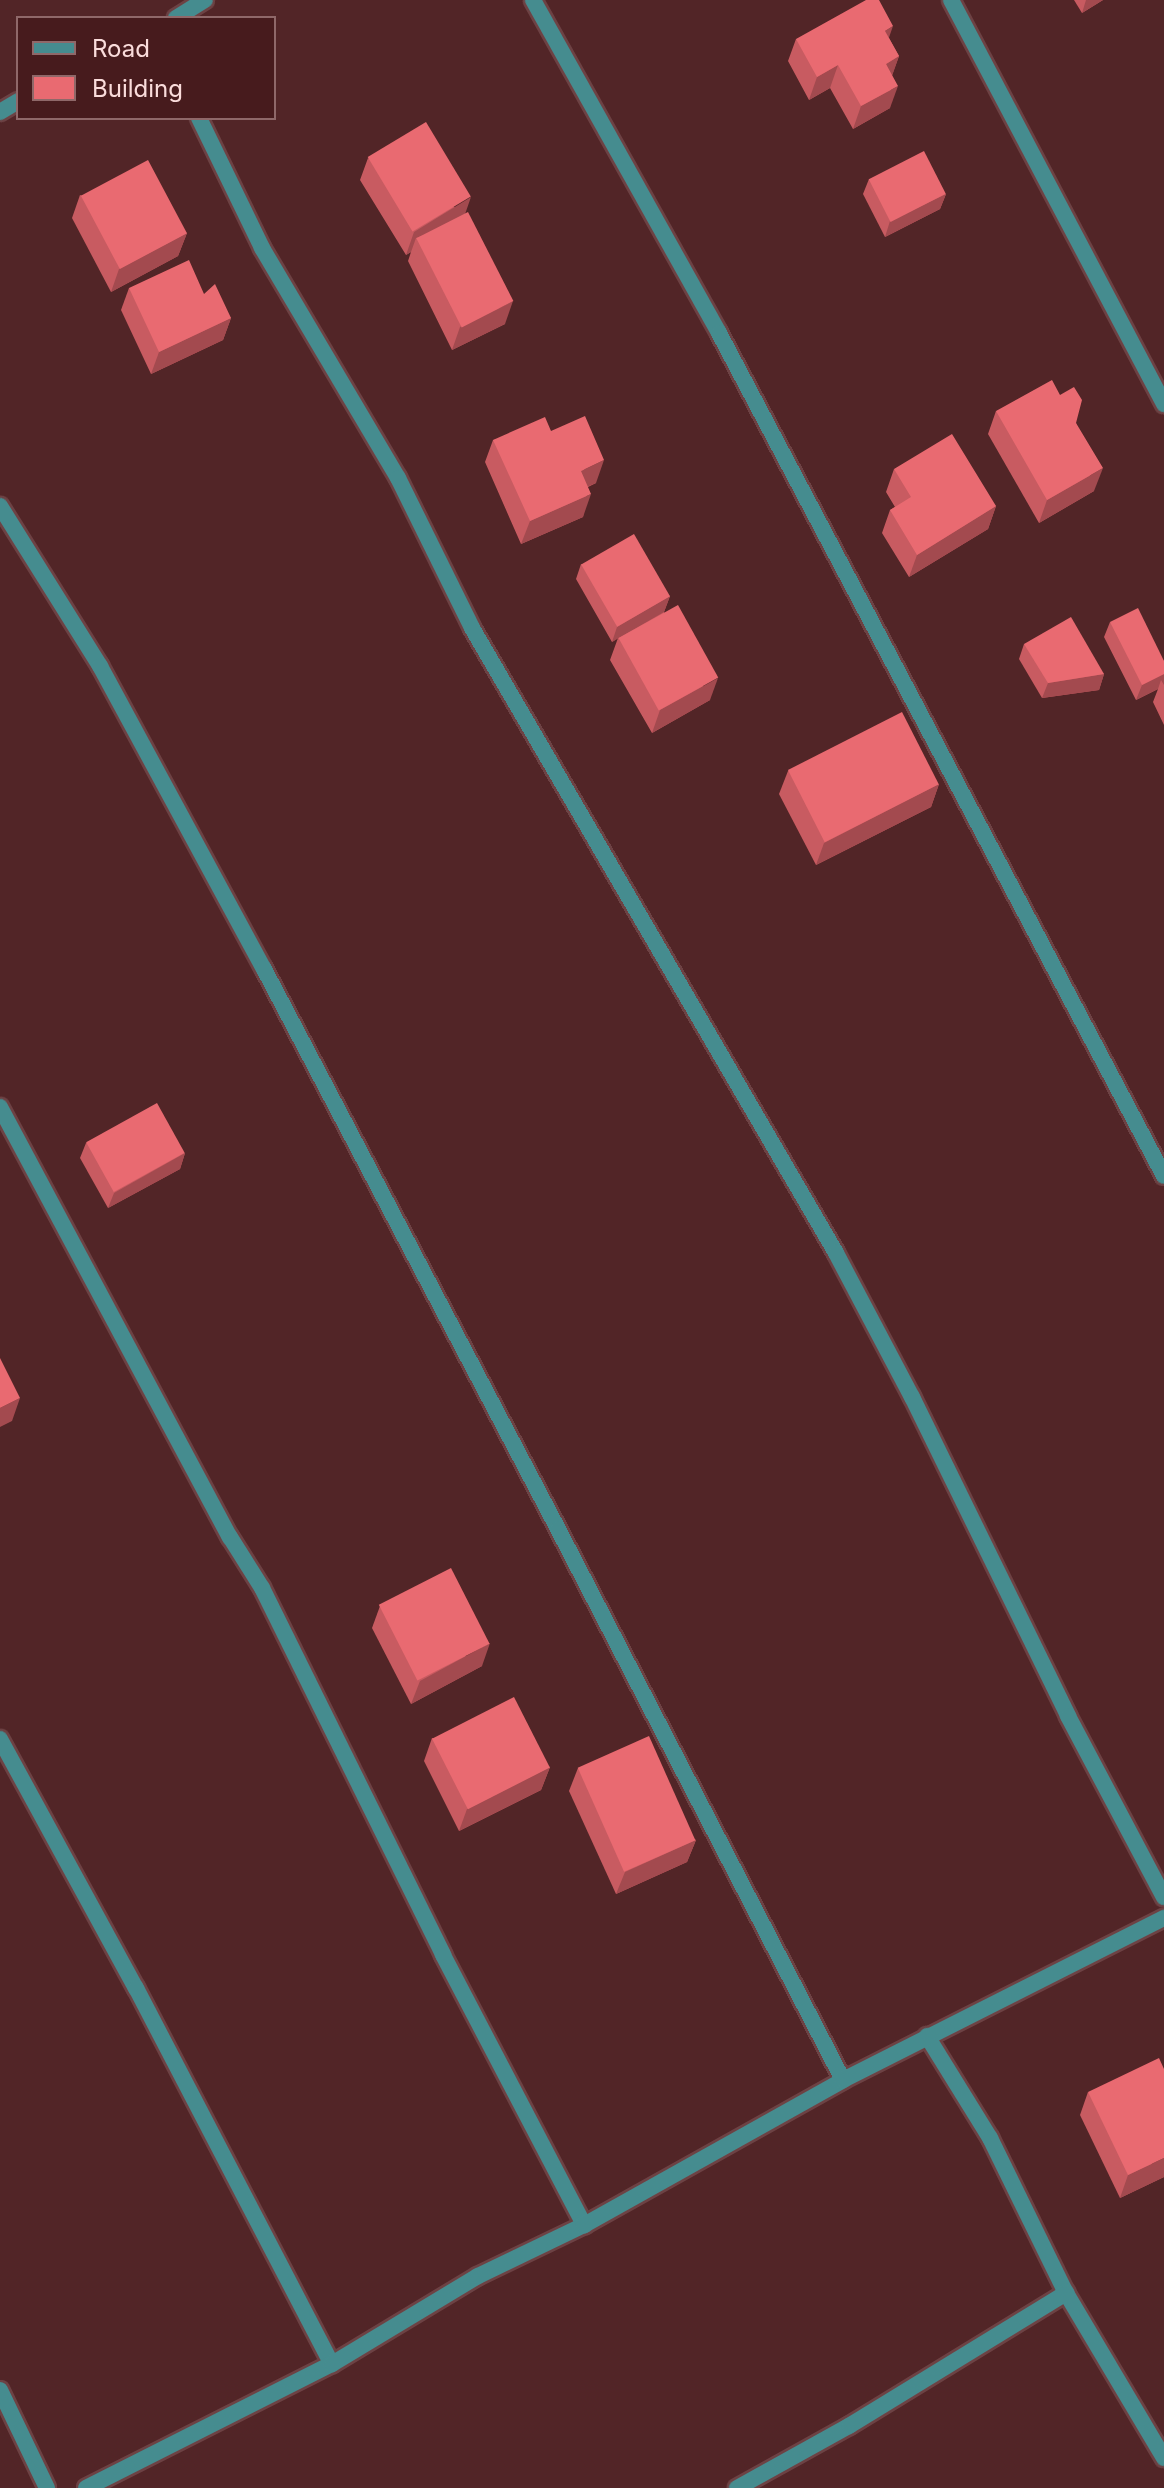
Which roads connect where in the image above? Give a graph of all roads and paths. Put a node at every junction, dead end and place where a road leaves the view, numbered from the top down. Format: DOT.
graph roads {
  1 [pos="205,0"];
  2 [pos="533,0"];
  3 [pos="951,0"];
  4 [pos="179,16"];
  5 [pos="200,120"];
  6 [pos="1164,404"];
  7 [pos="0,506"];
  8 [pos="0,1107"];
  9 [pos="1164,1176"];
  10 [pos="0,1739"];
  11 [pos="1164,1897"];
  12 [pos="1164,1918"];
  13 [pos="927,2036"];
  14 [pos="843,2080"];
  15 [pos="584,2225"];
  16 [pos="1066,2293"];
  17 [pos="332,2364"];
  18 [pos="0,2390"];
  19 [pos="1164,2458"];
  20 [pos="47,2488"];
  21 [pos="86,2488"];
  22 [pos="737,2488"];
  1 -- 4 [label="street"];
  2 -- 9 [label="street"];
  3 -- 6 [label="street"];
  5 -- 11 [label="street"];
  7 -- 14 [label="street"];
  8 -- 15 [label="street"];
  10 -- 17 [label="street"];
  12 -- 13 [label="street"];
  13 -- 14 [label="street"];
  13 -- 16 [label="street"];
  14 -- 15 [label="street"];
  15 -- 17 [label="street"];
  16 -- 19 [label="street"];
  16 -- 22 [label="street"];
  17 -- 21 [label="street"];
  18 -- 20 [label="street"];
}
